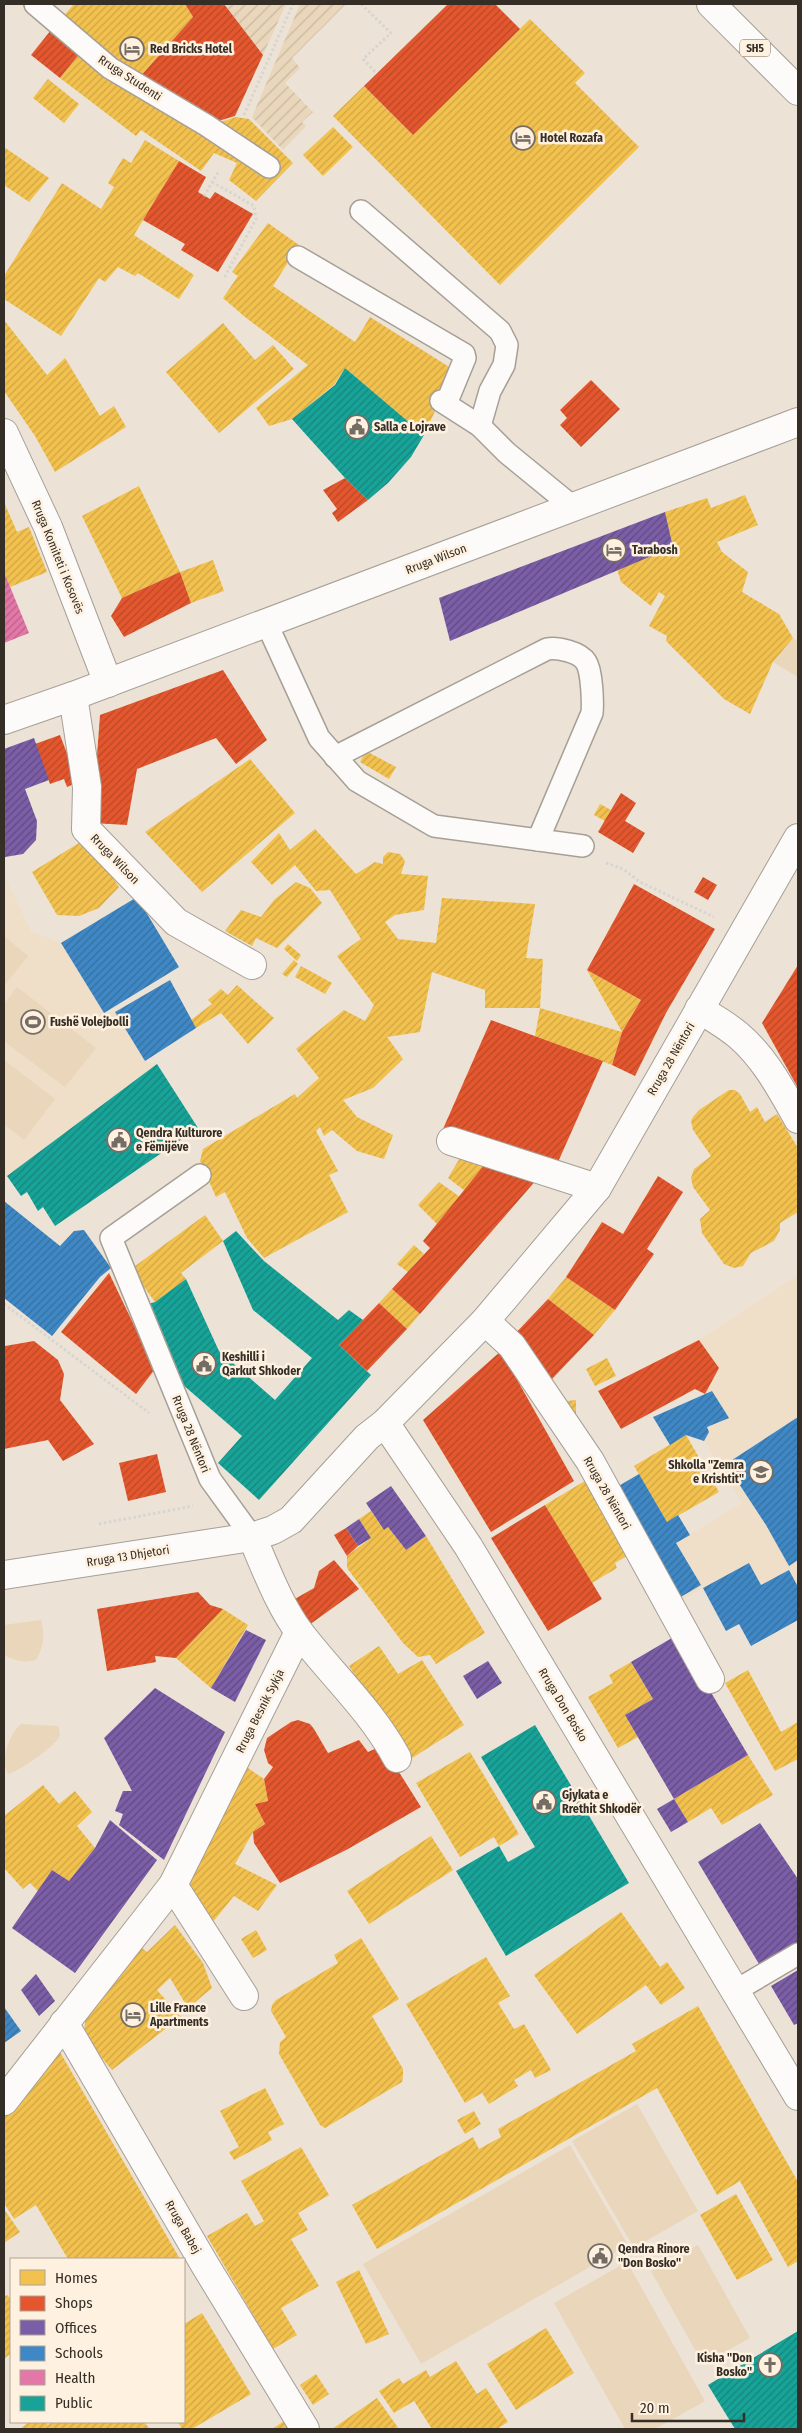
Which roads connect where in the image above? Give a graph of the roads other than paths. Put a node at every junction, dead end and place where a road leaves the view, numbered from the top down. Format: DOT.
graph roads {
  1 [pos="35,4"];
  2 [pos="711,4"];
  3 [pos="798,91"];
  4 [pos="269,167"];
  5 [pos="361,211"];
  6 [pos="298,257"];
  7 [pos="798,422"];
  8 [pos="480,426"];
  9 [pos="4,433"];
  10 [pos="573,507"];
  11 [pos="266,622"];
  12 [pos="108,683"];
  13 [pos="73,696"];
  14 [pos="4,720"];
  15 [pos="334,757"];
  16 [pos="798,838"];
  17 [pos="538,840"];
  18 [pos="583,846"];
  19 [pos="252,965"];
  20 [pos="699,1009"];
  21 [pos="798,1119"];
  22 [pos="451,1141"];
  23 [pos="200,1175"];
  24 [pos="597,1188"];
  25 [pos="484,1321"];
  26 [pos="384,1423"];
  27 [pos="252,1537"];
  28 [pos="4,1575"];
  29 [pos="299,1632"];
  30 [pos="710,1679"];
  31 [pos="397,1758"];
  32 [pos="173,1885"];
  33 [pos="798,1954"];
  34 [pos="735,1991"];
  35 [pos="244,1996"];
  36 [pos="64,2023"];
  37 [pos="798,2096"];
  38 [pos="4,2101"];
  39 [pos="305,2429"];
  1 -- 4 [label="lane, Rruga Studenti"];
  2 -- 3 [label="street, SH5"];
  5 -- 8 [label="lane"];
  6 -- 8 [label="lane"];
  7 -- 10 [label="street, Rruga Wilson"];
  8 -- 10 [label="lane"];
  9 -- 12 [label="street, Rruga Komiteti i Kosovës"];
  10 -- 11 [label="street, Rruga Wilson"];
  11 -- 12 [label="street, Rruga Wilson"];
  11 -- 15 [label="lane"];
  12 -- 13 [label="street, Rruga Wilson"];
  13 -- 14 [label="street, Rruga Wilson"];
  13 -- 19 [label="street, Rruga Wilson"];
  15 -- 17 [label="lane"];
  15 -- 17 [label="lane"];
  16 -- 20 [label="street, Rruga 28 Nëntori"];
  17 -- 18 [label="lane"];
  20 -- 21 [label="street"];
  20 -- 24 [label="street, Rruga 28 Nëntori"];
  22 -- 24 [label="street"];
  23 -- 27 [label="lane, Rruga 28 Nëntori"];
  24 -- 25 [label="street, Rruga 28 Nëntori"];
  25 -- 26 [label="street, Rruga 28 Nëntori"];
  25 -- 30 [label="street, Rruga 28 Nëntori"];
  26 -- 27 [label="street, Rruga 28 Nëntori"];
  26 -- 34 [label="street, Rruga Don Bosko"];
  27 -- 28 [label="street, Rruga 13 Dhjetori"];
  27 -- 29 [label="street"];
  29 -- 31 [label="street"];
  29 -- 32 [label="street, Rruga Besnik Sykja"];
  32 -- 35 [label="street"];
  32 -- 36 [label="street, Rruga Besnik Sykja"];
  33 -- 34 [label="lane"];
  34 -- 37 [label="street, Rruga Don Bosko"];
  36 -- 38 [label="street, Rruga Besnik Sykja"];
  36 -- 39 [label="street, Rruga Babej"];
}
